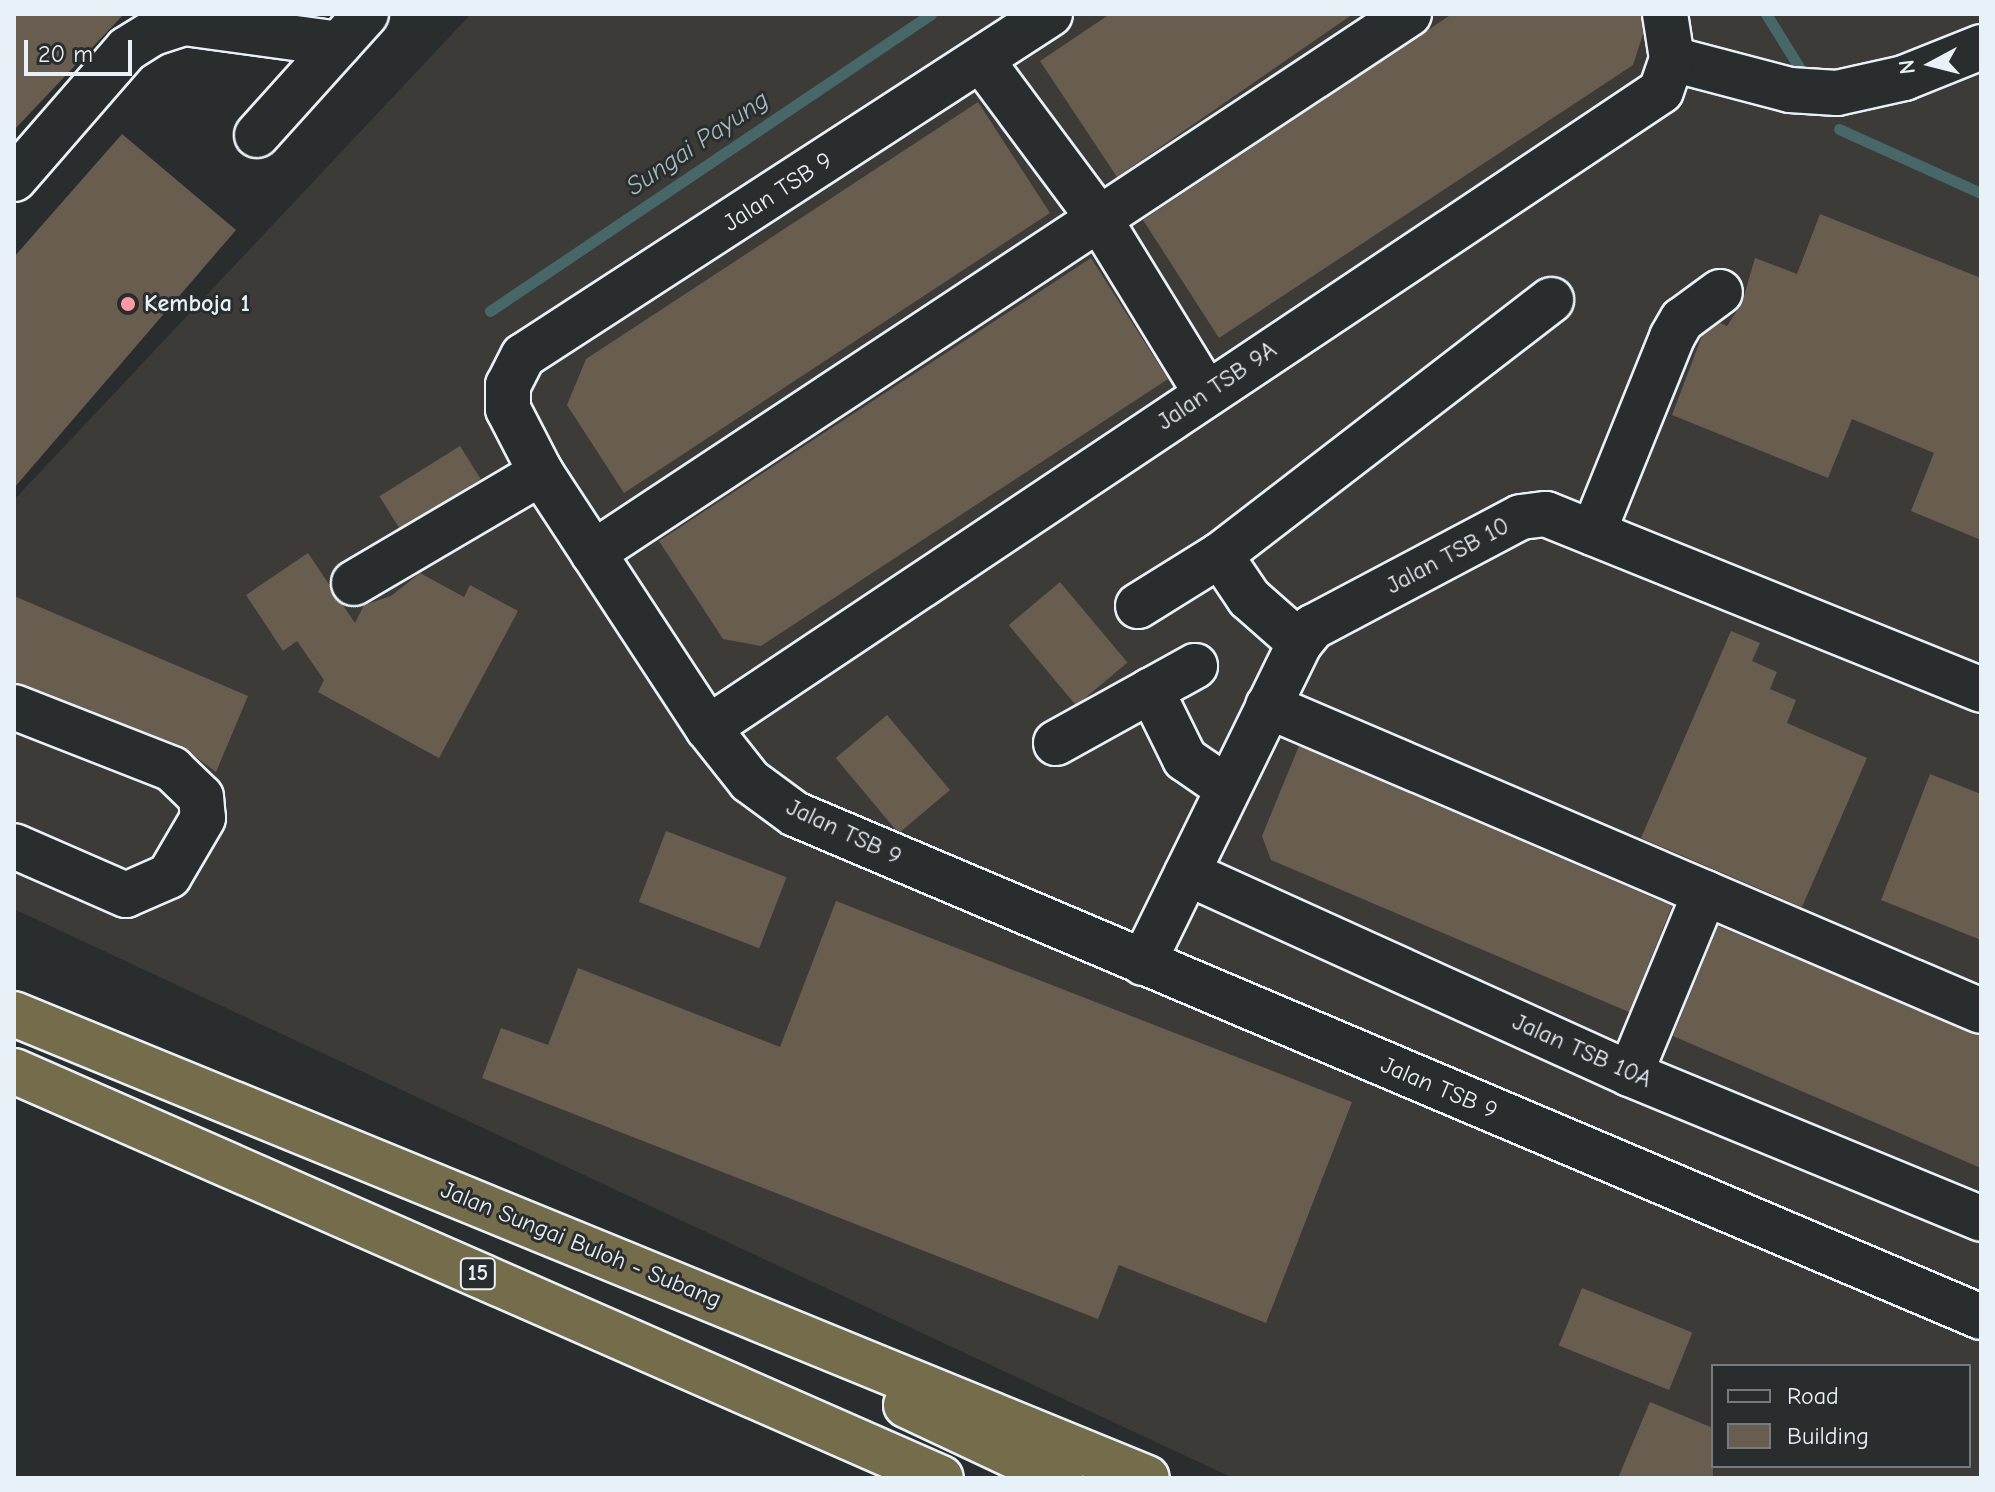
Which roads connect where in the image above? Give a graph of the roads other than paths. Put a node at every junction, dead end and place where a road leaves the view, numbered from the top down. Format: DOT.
graph roads {
  1 [pos="1050,14"];
  2 [pos="1409,14"];
  3 [pos="1665,14"];
  4 [pos="353,29"];
  5 [pos="1981,47"];
  6 [pos="1672,59"];
  7 [pos="982,61"];
  8 [pos="257,135"];
  9 [pos="15,178"];
  10 [pos="1100,220"];
  11 [pos="1720,292"];
  12 [pos="1551,300"];
  13 [pos="1206,393"];
  14 [pos="541,473"];
  15 [pos="1593,533"];
  16 [pos="593,553"];
  17 [pos="1220,555"];
  18 [pos="354,583"];
  19 [pos="1138,606"];
  20 [pos="1300,643"];
  21 [pos="1195,666"];
  22 [pos="1151,690"];
  23 [pos="1981,690"];
  24 [pos="1268,706"];
  25 [pos="14,707"];
  26 [pos="708,728"];
  27 [pos="1056,743"];
  28 [pos="1227,788"];
  29 [pos="14,846"];
  30 [pos="1187,873"];
  31 [pos="1705,893"];
  32 [pos="1143,963"];
  33 [pos="1981,1011"];
  34 [pos="14,1014"];
  35 [pos="14,1071"];
  36 [pos="1630,1074"];
  37 [pos="1981,1219"];
  38 [pos="662,1279"];
  39 [pos="1981,1317"];
  40 [pos="941,1478"];
  41 [pos="1061,1478"];
  42 [pos="1147,1478"];
  1 -- 7 [label="street, Jalan TSB 9"];
  2 -- 10 [label="street"];
  3 -- 6 [label="street"];
  4 -- 8 [label="street"];
  4 -- 9 [label="street"];
  5 -- 6 [label="street"];
  6 -- 13 [label="street, Jalan TSB 9A"];
  7 -- 10 [label="street"];
  7 -- 14 [label="street, Jalan TSB 9"];
  10 -- 13 [label="street"];
  10 -- 16 [label="street"];
  11 -- 15 [label="street"];
  12 -- 17 [label="street"];
  13 -- 26 [label="street, Jalan TSB 9A"];
  14 -- 16 [label="street, Jalan TSB 9"];
  14 -- 18 [label="street"];
  15 -- 20 [label="street, Jalan TSB 10"];
  15 -- 23 [label="street, Jalan TSB 10"];
  16 -- 26 [label="street, Jalan TSB 9"];
  17 -- 19 [label="street"];
  17 -- 20 [label="street"];
  20 -- 24 [label="street, Jalan TSB 10"];
  21 -- 22 [label="street"];
  22 -- 27 [label="street"];
  22 -- 28 [label="street"];
  24 -- 28 [label="street, Jalan TSB 10"];
  24 -- 31 [label="street"];
  25 -- 29 [label="street"];
  26 -- 32 [label="street, Jalan TSB 9"];
  28 -- 30 [label="street, Jalan TSB 10"];
  30 -- 32 [label="street, Jalan TSB 10"];
  30 -- 36 [label="street, Jalan TSB 10A"];
  31 -- 33 [label="street"];
  31 -- 36 [label="street"];
  32 -- 39 [label="street, Jalan TSB 9"];
  34 -- 38 [label="highway, Jalan Sungai Buloh - Subang"];
  35 -- 40 [label="highway, 15"];
  36 -- 37 [label="street, Jalan TSB 10A"];
  38 -- 41 [label="highway"];
  38 -- 42 [label="highway, Jalan Sungai Buloh - Subang"];
}
